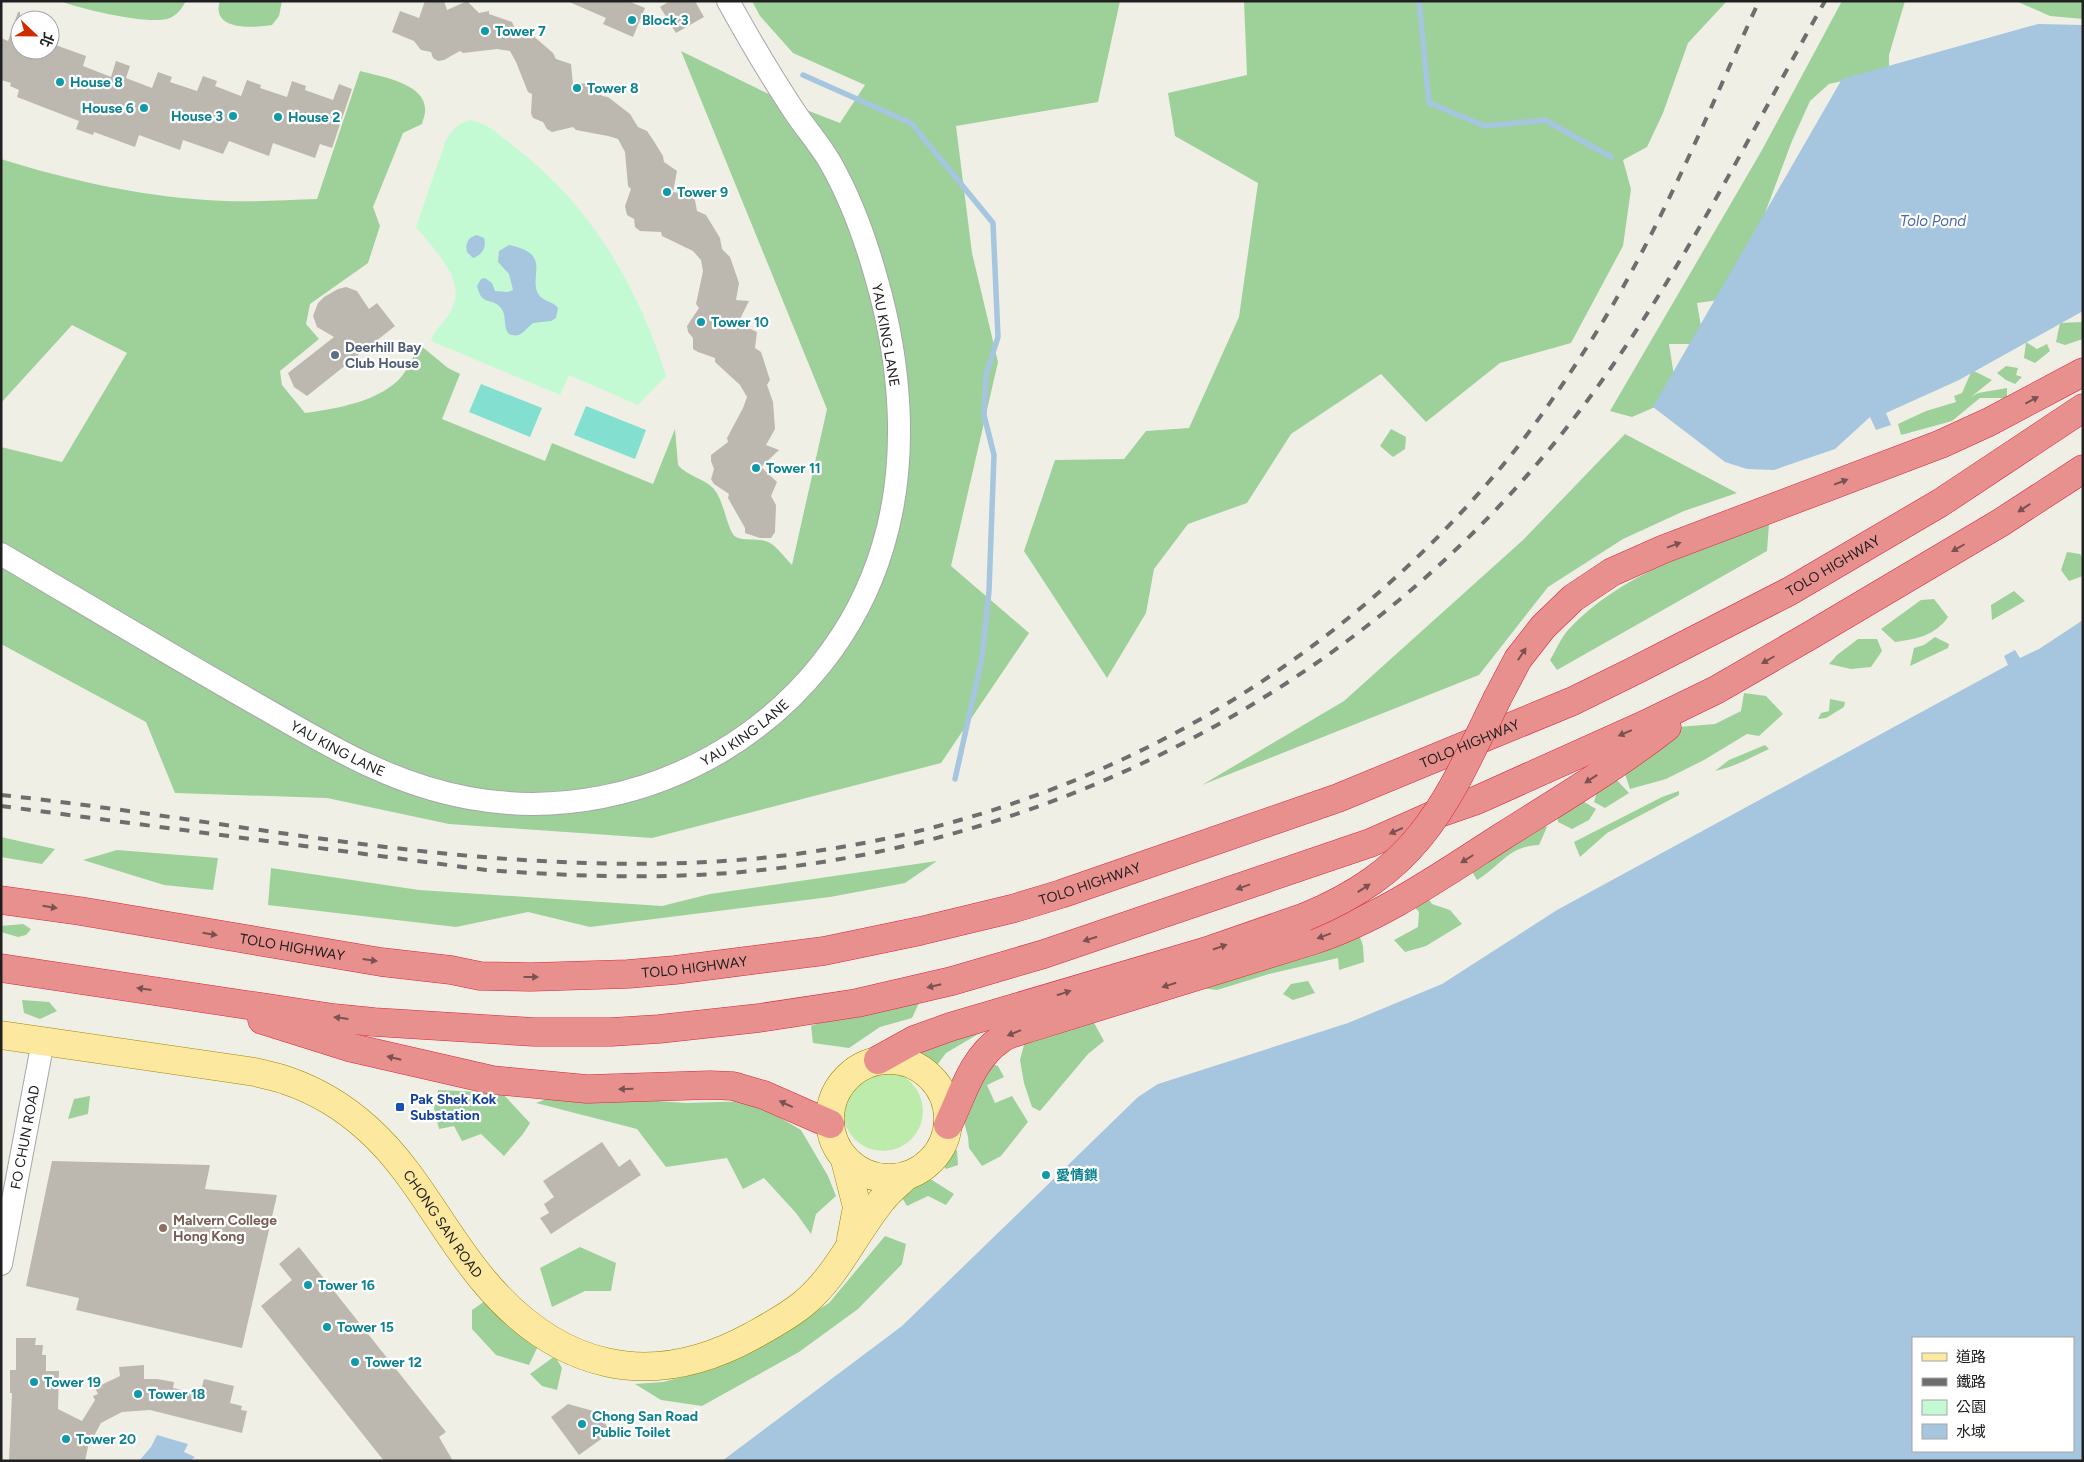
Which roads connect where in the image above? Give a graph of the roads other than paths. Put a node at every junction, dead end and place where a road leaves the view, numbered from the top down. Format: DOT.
graph roads {
  1 [pos="728,1"];
  2 [pos="2083,372"];
  3 [pos="2083,408"];
  4 [pos="2083,469"];
  5 [pos="1,554"];
  6 [pos="1716,690"];
  7 [pos="1,900"];
  8 [pos="1,968"];
  9 [pos="192,996"];
  10 [pos="1,1035"];
  11 [pos="42,1041"];
  12 [pos="878,1060"];
  13 [pos="830,1124"];
  14 [pos="948,1125"];
  15 [pos="845,1160"];
  16 [pos="906,1176"];
  17 [pos="849,1248"];
  18 [pos="1,1264"];
  1 -- 5 [label="street, YAU KING LANE"];
  12 -- 2 [label="highway, one-way, bridge"];
  7 -- 3 [label="highway, TOLO HIGHWAY, one-way"];
  4 -- 6 [label="highway, one-way"];
  6 -- 9 [label="highway, one-way"];
  6 -- 14 [label="highway, one-way"];
  9 -- 8 [label="highway, one-way"];
  13 -- 9 [label="highway, one-way"];
  10 -- 11 [label="main road, CHONG SAN ROAD"];
  11 -- 17 [label="main road, CHONG SAN ROAD"];
  11 -- 18 [label="street, FO CHUN ROAD"];
  12 -- 13 [label="main road, CHONG SAN ROAD"];
  12 -- 14 [label="main road, CHONG SAN ROAD"];
  13 -- 15 [label="main road, CHONG SAN ROAD"];
  14 -- 16 [label="main road, CHONG SAN ROAD"];
  15 -- 16 [label="main road, CHONG SAN ROAD"];
  15 -- 17 [label="main road, CHONG SAN ROAD"];
  16 -- 17 [label="main road, CHONG SAN ROAD"];
}
